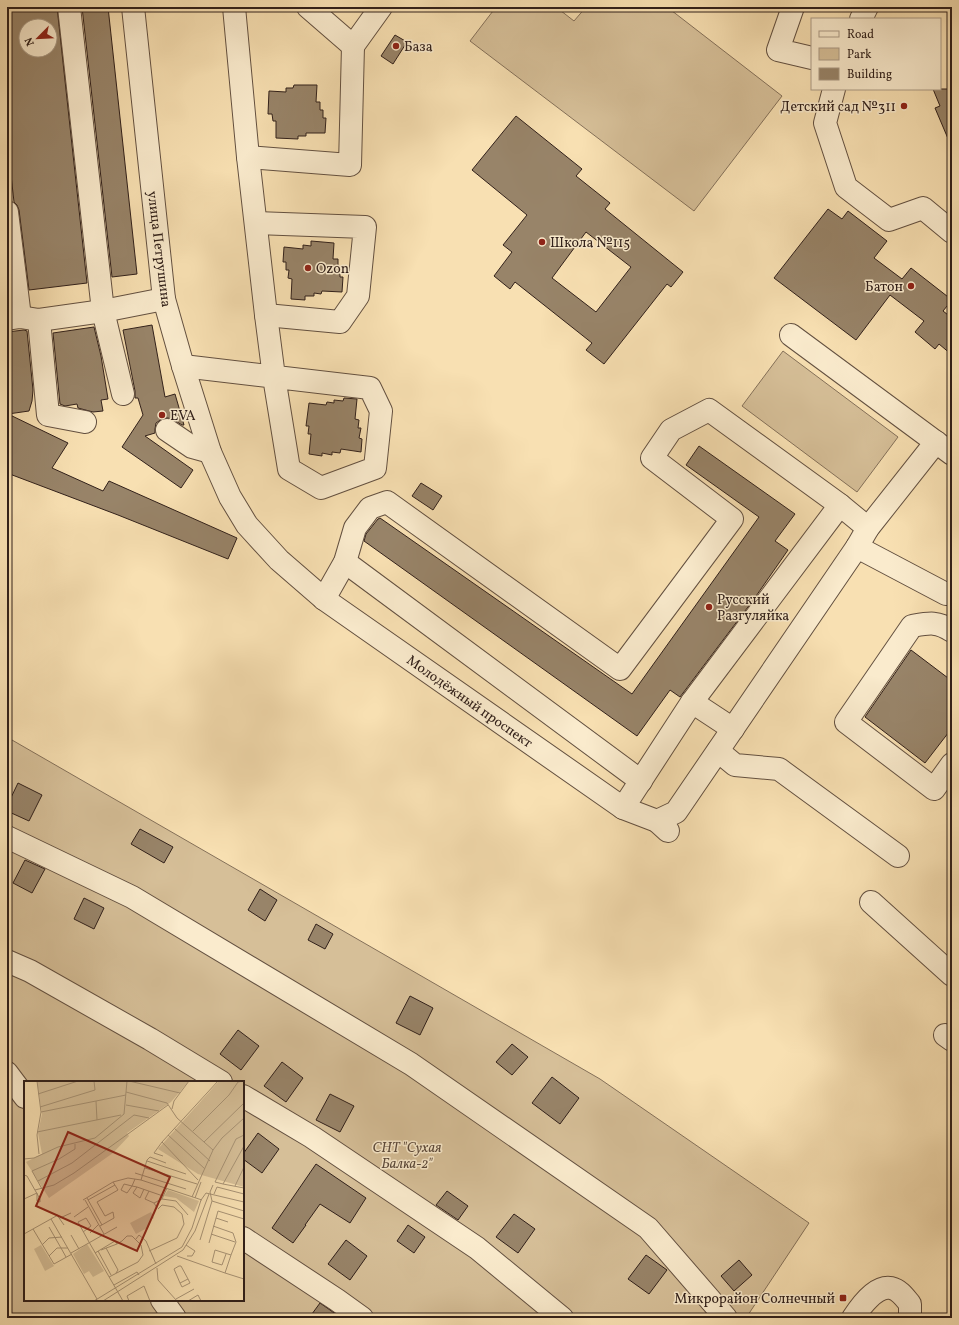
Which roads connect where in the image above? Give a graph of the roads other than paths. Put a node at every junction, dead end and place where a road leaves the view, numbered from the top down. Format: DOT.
graph roads {
  1 [pos="69,7"];
  2 [pos="133,7"];
  3 [pos="234,7"];
  4 [pos="308,7"];
  5 [pos="381,7"];
  6 [pos="793,7"];
  7 [pos="867,7"];
  8 [pos="862,18"];
  9 [pos="353,46"];
  10 [pos="811,58"];
  11 [pos="834,90"];
  12 [pos="248,157"];
  13 [pos="7,212"];
  14 [pos="256,223"];
  15 [pos="952,232"];
  16 [pos="164,299"];
  17 [pos="103,311"];
  18 [pos="266,315"];
  19 [pos="22,319"];
  20 [pos="791,335"];
  21 [pos="183,366"];
  22 [pos="274,377"];
  23 [pos="123,394"];
  24 [pos="85,422"];
  25 [pos="167,430"];
  26 [pos="944,448"];
  27 [pos="210,452"];
  28 [pos="840,505"];
  29 [pos="868,528"];
  30 [pos="857,546"];
  31 [pos="279,560"];
  32 [pos="345,562"];
  33 [pos="952,594"];
  34 [pos="324,599"];
  35 [pos="952,631"];
  36 [pos="692,702"];
  37 [pos="733,729"];
  38 [pos="718,751"];
  39 [pos="952,764"];
  40 [pos="641,781"];
  41 [pos="623,808"];
  42 [pos="7,837"];
  43 [pos="898,856"];
  44 [pos="871,902"];
  45 [pos="7,962"];
  46 [pos="952,975"];
  47 [pos="7,1073"];
  48 [pos="219,1081"];
  49 [pos="24,1096"];
  50 [pos="244,1097"];
  51 [pos="244,1239"];
  52 [pos="163,1301"];
  53 [pos="175,1318"];
  54 [pos="362,1318"];
  55 [pos="562,1318"];
  56 [pos="726,1318"];
  57 [pos="853,1318"];
  58 [pos="910,1318"];
  1 -- 17 [label="street"];
  2 -- 16 [label="street, улица Петрушина"];
  3 -- 12 [label="street"];
  4 -- 9 [label="street"];
  5 -- 9 [label="street"];
  6 -- 10 [label="street"];
  7 -- 8 [label="street"];
  9 -- 12 [label="street"];
  11 -- 15 [label="street"];
  12 -- 14 [label="street"];
  13 -- 19 [label="street"];
  14 -- 18 [label="street"];
  14 -- 18 [label="street"];
  16 -- 17 [label="street"];
  16 -- 21 [label="street, улица Петрушина"];
  17 -- 19 [label="street"];
  17 -- 23 [label="street"];
  18 -- 22 [label="street"];
  19 -- 24 [label="street"];
  20 -- 26 [label="street"];
  21 -- 22 [label="street"];
  21 -- 27 [label="street, улица Петрушина"];
  22 -- 22 [label="street"];
  25 -- 27 [label="street"];
  26 -- 29 [label="street"];
  27 -- 31 [label="street, улица Петрушина"];
  28 -- 29 [label="street"];
  28 -- 32 [label="street"];
  28 -- 36 [label="street"];
  29 -- 30 [label="street"];
  30 -- 33 [label="street"];
  30 -- 37 [label="street"];
  31 -- 34 [label="street, Молодёжный проспект"];
  32 -- 34 [label="street"];
  32 -- 40 [label="street"];
  34 -- 41 [label="street, Молодёжный проспект"];
  35 -- 39 [label="street"];
  36 -- 37 [label="street"];
  36 -- 40 [label="street"];
  37 -- 38 [label="street"];
  38 -- 41 [label="street, Молодёжный проспект"];
  38 -- 43 [label="street"];
  40 -- 41 [label="street"];
  42 -- 56 [label="street"];
  44 -- 46 [label="street"];
  45 -- 48 [label="street"];
  47 -- 49 [label="street"];
  50 -- 55 [label="street"];
  51 -- 54 [label="street"];
  52 -- 53 [label="street"];
  57 -- 58 [label="street"];
}
